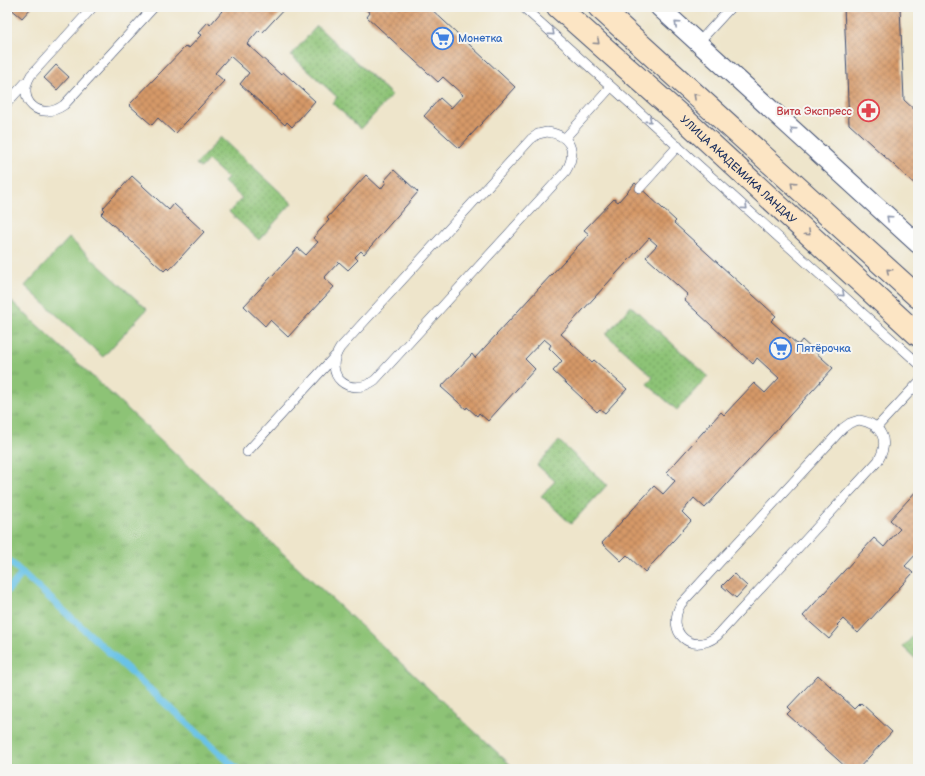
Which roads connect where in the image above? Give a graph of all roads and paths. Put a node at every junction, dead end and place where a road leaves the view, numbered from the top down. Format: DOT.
graph roads {
  1 [pos="93,7"];
  2 [pos="154,7"];
  3 [pos="523,7"];
  4 [pos="558,7"];
  5 [pos="599,7"];
  6 [pos="659,7"];
  7 [pos="731,7"];
  8 [pos="698,43"];
  9 [pos="26,82"];
  10 [pos="612,88"];
  11 [pos="7,102"];
  12 [pos="565,138"];
  13 [pos="678,146"];
  14 [pos="640,188"];
  15 [pos="918,244"];
  16 [pos="918,297"];
  17 [pos="918,335"];
  18 [pos="335,356"];
  19 [pos="918,363"];
  20 [pos="918,383"];
  21 [pos="877,427"];
  22 [pos="247,452"];
  1 -- 9 [label="lane"];
  2 -- 9 [label="lane"];
  3 -- 10 [label="lane, one-way"];
  4 -- 17 [label="street, УЛИЦА АКАДЕМИКА ЛАНДАУ, one-way"];
  16 -- 5 [label="street, one-way"];
  8 -- 6 [label="street, one-way"];
  7 -- 8 [label="lane"];
  15 -- 8 [label="street, one-way"];
  9 -- 11 [label="lane"];
  10 -- 12 [label="lane"];
  10 -- 13 [label="lane, one-way"];
  12 -- 18 [label="lane"];
  12 -- 18 [label="lane"];
  13 -- 14 [label="lane"];
  13 -- 19 [label="lane, one-way"];
  18 -- 22 [label="lane"];
  20 -- 21 [label="lane"];
  21 -- 21 [label="lane"];
}
